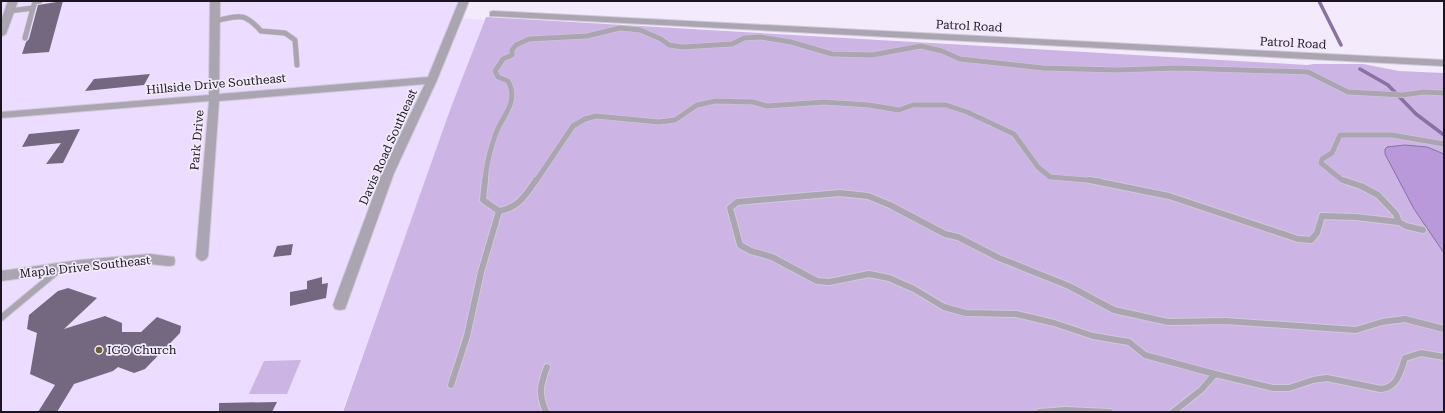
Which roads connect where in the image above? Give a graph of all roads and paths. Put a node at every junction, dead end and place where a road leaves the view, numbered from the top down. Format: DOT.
graph roads {
  1 [pos="13,1"];
  2 [pos="40,1"];
  3 [pos="215,1"];
  4 [pos="464,1"];
  5 [pos="33,8"];
  6 [pos="9,11"];
  7 [pos="493,14"];
  8 [pos="216,21"];
  9 [pos="1,34"];
  10 [pos="24,38"];
  11 [pos="1444,63"];
  12 [pos="297,65"];
  13 [pos="432,80"];
  14 [pos="1444,93"];
  15 [pos="214,98"];
  16 [pos="1,115"];
  17 [pos="1444,144"];
  18 [pos="499,211"];
  19 [pos="1399,222"];
  20 [pos="1423,230"];
  21 [pos="202,256"];
  22 [pos="169,261"];
  23 [pos="62,267"];
  24 [pos="1,276"];
  25 [pos="340,305"];
  26 [pos="1,318"];
  27 [pos="1444,329"];
  28 [pos="1444,356"];
  29 [pos="547,367"];
  30 [pos="1215,374"];
  31 [pos="451,385"];
  32 [pos="546,412"];
  33 [pos="1039,412"];
  34 [pos="1110,412"];
  35 [pos="1173,412"];
  1 -- 6 [label="street"];
  2 -- 5 [label="lane"];
  3 -- 8 [label="street, Park Drive"];
  4 -- 13 [label="street, Davis Road Southeast"];
  5 -- 6 [label="lane"];
  5 -- 10 [label="lane"];
  6 -- 9 [label="street"];
  7 -- 11 [label="street, Patrol Road"];
  8 -- 12 [label="lane"];
  8 -- 15 [label="street, Park Drive"];
  13 -- 15 [label="street, Hillside Drive Southeast"];
  13 -- 25 [label="street, Davis Road Southeast"];
  14 -- 18 [label="lane"];
  15 -- 16 [label="street, Hillside Drive Southeast"];
  15 -- 21 [label="street, Park Drive"];
  17 -- 19 [label="lane"];
  18 -- 19 [label="lane"];
  18 -- 31 [label="lane"];
  19 -- 20 [label="lane"];
  22 -- 23 [label="street, Maple Drive Southeast"];
  23 -- 24 [label="street, Maple Drive Southeast"];
  23 -- 26 [label="lane"];
  27 -- 30 [label="lane"];
  28 -- 30 [label="lane"];
  29 -- 32 [label="lane"];
  30 -- 35 [label="lane"];
  33 -- 34 [label="lane"];
}
